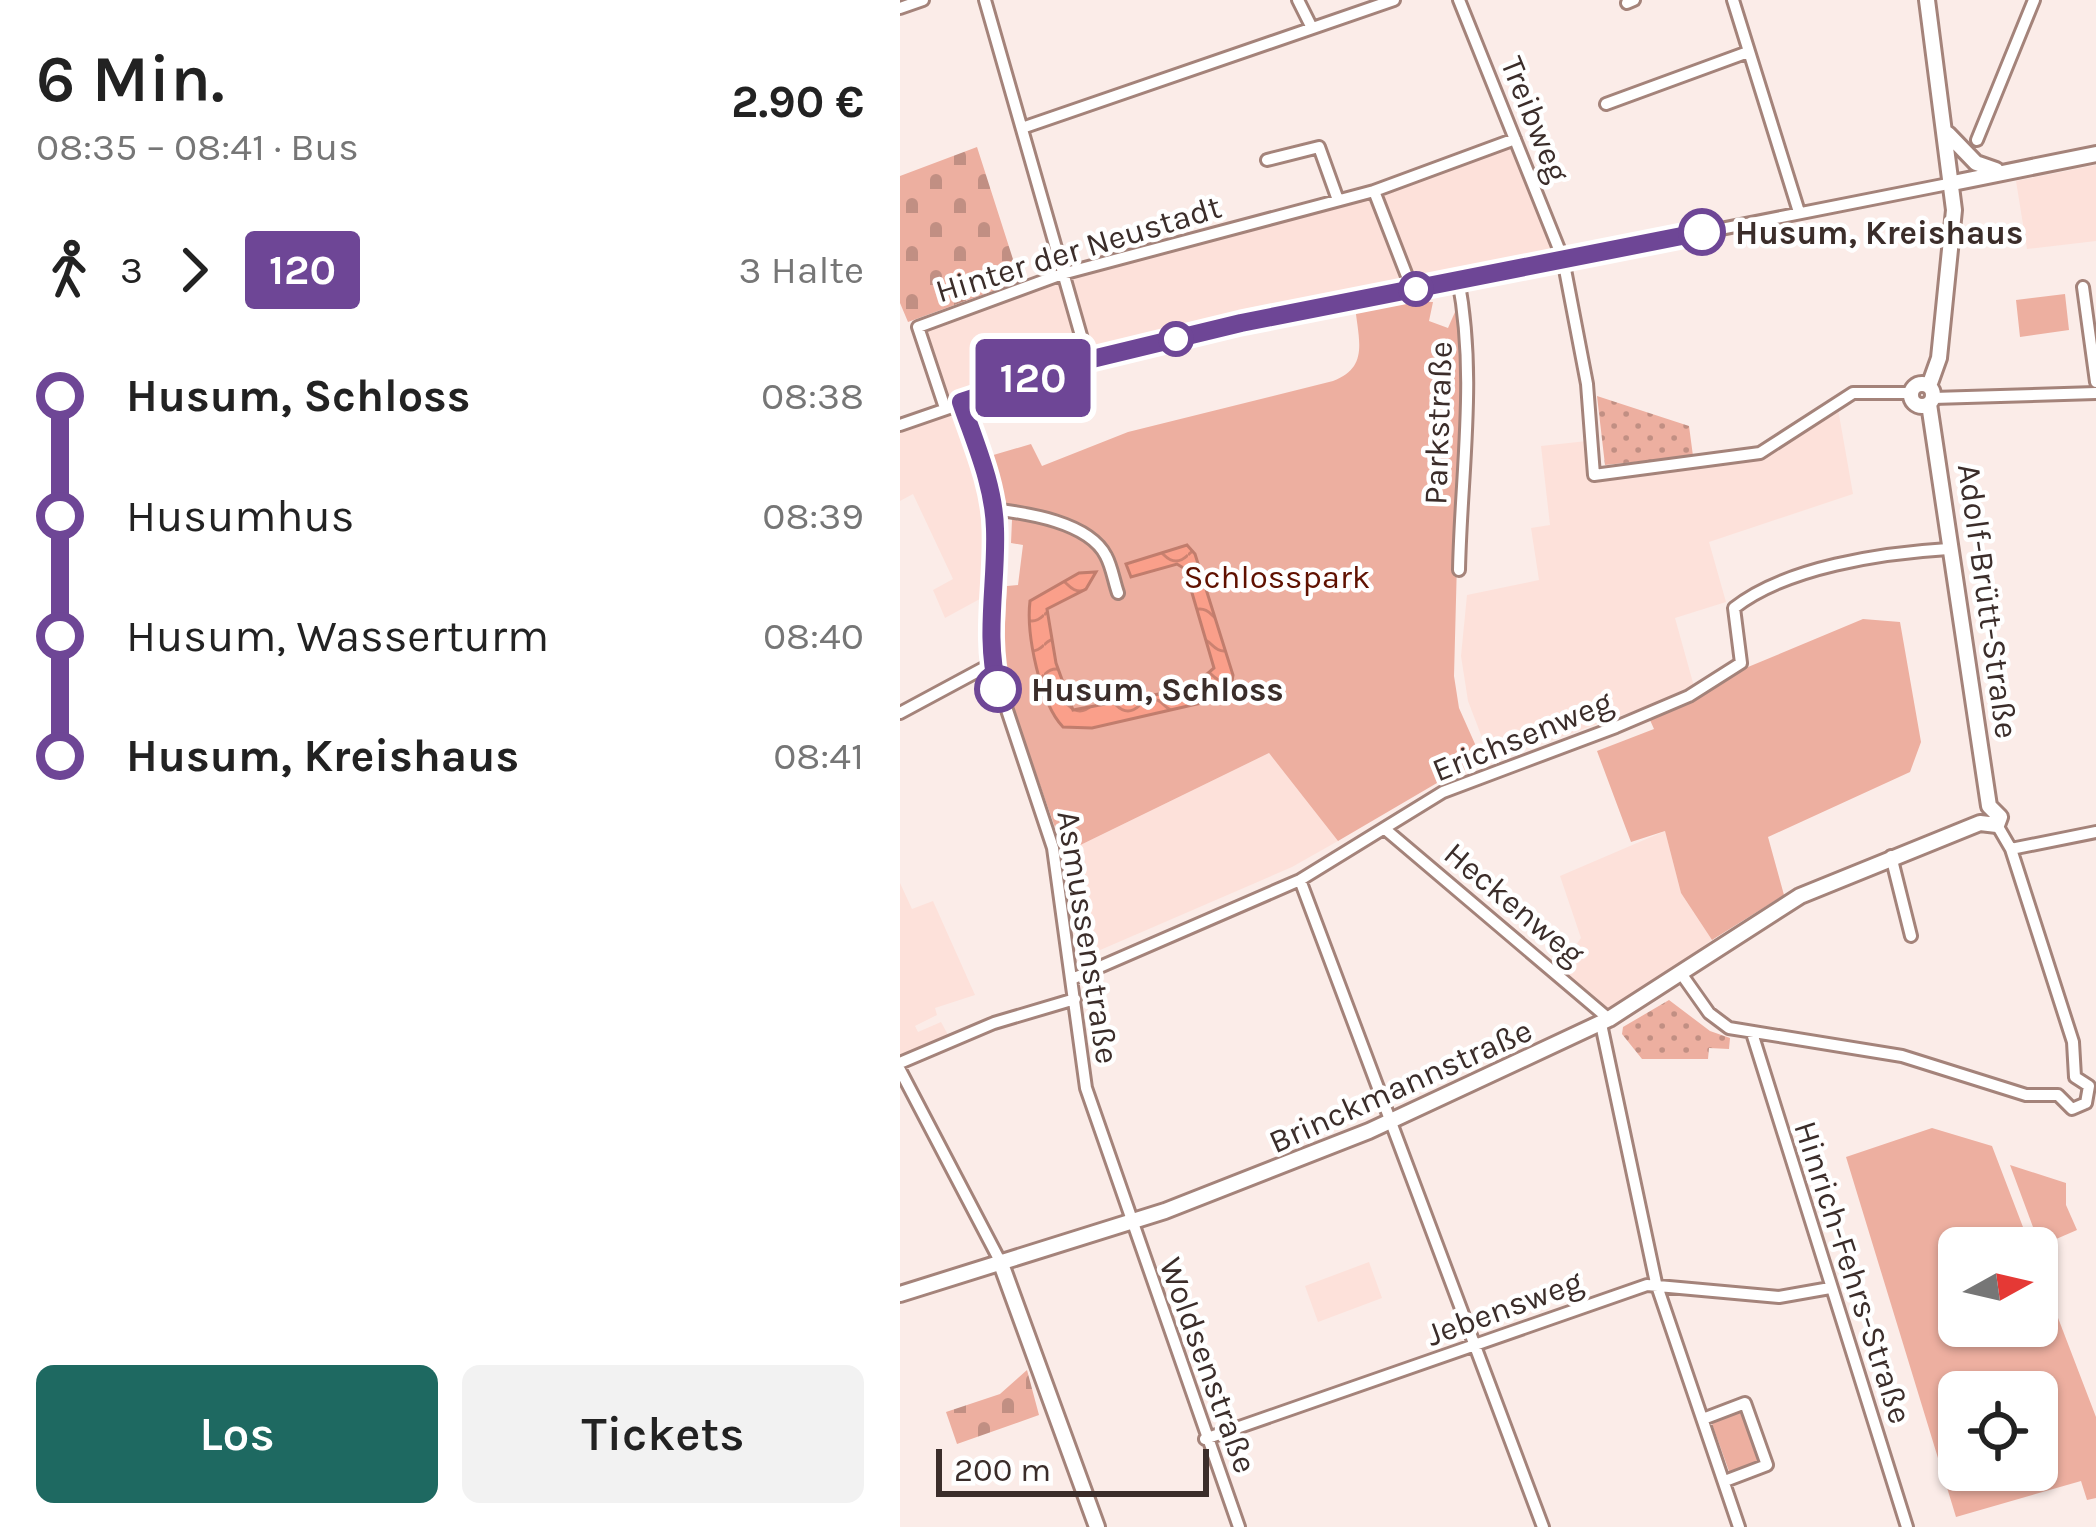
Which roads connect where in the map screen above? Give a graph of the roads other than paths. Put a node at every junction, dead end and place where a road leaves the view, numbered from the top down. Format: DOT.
graph roads {
  1 [pos="923,0"];
  2 [pos="985,0"];
  3 [pos="1298,0"];
  4 [pos="1394,0"];
  5 [pos="1459,0"];
  6 [pos="1733,0"];
  7 [pos="1927,0"];
  8 [pos="2034,0"];
  9 [pos="900,8"];
  10 [pos="1311,26"];
  11 [pos="1748,52"];
  12 [pos="1606,104"];
  13 [pos="1944,126"];
  14 [pos="1022,128"];
  15 [pos="1515,140"];
  16 [pos="1978,140"];
  17 [pos="2096,154"];
  18 [pos="1267,160"];
  19 [pos="2007,172"];
  20 [pos="1953,183"];
  21 [pos="1374,191"];
  22 [pos="1338,200"];
  23 [pos="1799,212"];
  24 [pos="1563,259"];
  25 [pos="1062,274"];
  26 [pos="1458,279"];
  27 [pos="2084,287"];
  28 [pos="1412,289"];
  29 [pos="1088,360"];
  30 [pos="2096,382"];
  31 [pos="1911,392"];
  32 [pos="2096,393"];
  33 [pos="1930,396"];
  34 [pos="961,402"];
  35 [pos="945,408"];
  36 [pos="900,425"];
  37 [pos="993,509"];
  38 [pos="1948,550"];
  39 [pos="1459,570"];
  40 [pos="1118,593"];
  41 [pos="993,663"];
  42 [pos="900,713"];
  43 [pos="1989,806"];
  44 [pos="1980,824"];
  45 [pos="1997,825"];
  46 [pos="1385,829"];
  47 [pos="2096,832"];
  48 [pos="2011,849"];
  49 [pos="1891,856"];
  50 [pos="1300,880"];
  51 [pos="1911,936"];
  52 [pos="1680,972"];
  53 [pos="1072,979"];
  54 [pos="1075,999"];
  55 [pos="1605,1022"];
  56 [pos="1752,1033"];
  57 [pos="900,1066"];
  58 [pos="2075,1076"];
  59 [pos="2058,1095"];
  60 [pos="2091,1108"];
  61 [pos="1390,1121"];
  62 [pos="1129,1221"];
  63 [pos="1000,1261"];
  64 [pos="1656,1283"];
  65 [pos="1830,1288"];
  66 [pos="900,1294"];
  67 [pos="1475,1346"];
  68 [pos="1703,1418"];
  69 [pos="1205,1439"];
  70 [pos="1725,1481"];
  71 [pos="1097,1527"];
  72 [pos="1239,1527"];
  73 [pos="1543,1527"];
  74 [pos="1739,1527"];
  75 [pos="1907,1527"];
  1 -- 9 [label="street"];
  2 -- 14 [label="street"];
  3 -- 10 [label="street"];
  4 -- 10 [label="street"];
  5 -- 15 [label="street, Treibweg"];
  6 -- 11 [label="street"];
  7 -- 13 [label="main road, Adolf-Brütt-Straße"];
  8 -- 16 [label="street"];
  10 -- 14 [label="street"];
  11 -- 12 [label="street"];
  11 -- 23 [label="street"];
  13 -- 19 [label="main road"];
  13 -- 20 [label="main road, Adolf-Brütt-Straße"];
  14 -- 25 [label="street"];
  15 -- 21 [label="street, Hinter der Neustadt"];
  15 -- 24 [label="street, Treibweg"];
  17 -- 19 [label="main road"];
  18 -- 22 [label="street"];
  19 -- 20 [label="main road"];
  20 -- 23 [label="street"];
  20 -- 33 [label="main road, Adolf-Brütt-Straße"];
  21 -- 22 [label="street, Hinter der Neustadt"];
  21 -- 28 [label="street"];
  22 -- 25 [label="street, Hinter der Neustadt"];
  23 -- 24 [label="street"];
  24 -- 26 [label="street"];
  24 -- 31 [label="street, Treibweg"];
  25 -- 29 [label="street"];
  25 -- 35 [label="street, Hinter der Neustadt"];
  26 -- 28 [label="street"];
  26 -- 39 [label="street, Parkstraße"];
  27 -- 30 [label="street"];
  28 -- 29 [label="street"];
  29 -- 34 [label="street"];
  31 -- 33 [label="main road"];
  32 -- 33 [label="street"];
  33 -- 38 [label="main road, Adolf-Brütt-Straße"];
  34 -- 35 [label="street"];
  34 -- 37 [label="street, Asmussenstraße"];
  35 -- 36 [label="street"];
  37 -- 40 [label="street"];
  37 -- 41 [label="street, Asmussenstraße"];
  38 -- 43 [label="main road, Adolf-Brütt-Straße"];
  38 -- 46 [label="street, Erichsenweg"];
  41 -- 42 [label="street"];
  41 -- 53 [label="street, Asmussenstraße"];
  43 -- 44 [label="main road"];
  43 -- 45 [label="main road, Adolf-Brütt-Straße"];
  44 -- 45 [label="main road"];
  44 -- 49 [label="main road"];
  45 -- 48 [label="street"];
  46 -- 50 [label="street, Erichsenweg"];
  46 -- 55 [label="street, Heckenweg"];
  47 -- 48 [label="street"];
  48 -- 58 [label="street"];
  49 -- 51 [label="street"];
  49 -- 52 [label="main road"];
  50 -- 53 [label="street, Erichsenweg"];
  50 -- 61 [label="street"];
  52 -- 55 [label="main road, Brinckmannstraße"];
  52 -- 56 [label="street"];
  53 -- 54 [label="street, Asmussenstraße"];
  54 -- 57 [label="street"];
  54 -- 62 [label="street, Asmussenstraße"];
  55 -- 61 [label="main road, Brinckmannstraße"];
  55 -- 64 [label="street"];
  56 -- 59 [label="street"];
  56 -- 65 [label="street, Hinrich-Fehrs-Straße"];
  57 -- 63 [label="street"];
  58 -- 59 [label="street"];
  58 -- 60 [label="street"];
  59 -- 60 [label="street"];
  61 -- 62 [label="main road, Brinckmannstraße"];
  61 -- 67 [label="street"];
  62 -- 63 [label="main road, Brinckmannstraße"];
  62 -- 69 [label="street, Woldsenstraße"];
  63 -- 66 [label="main road, Brinckmannstraße"];
  63 -- 71 [label="main road"];
  64 -- 65 [label="street, Jebensweg"];
  64 -- 67 [label="street, Jebensweg"];
  64 -- 68 [label="street"];
  65 -- 75 [label="street, Hinrich-Fehrs-Straße"];
  67 -- 69 [label="street, Jebensweg"];
  67 -- 73 [label="street"];
  68 -- 70 [label="street"];
  68 -- 70 [label="street"];
  69 -- 72 [label="street, Woldsenstraße"];
  70 -- 74 [label="street"];
}
